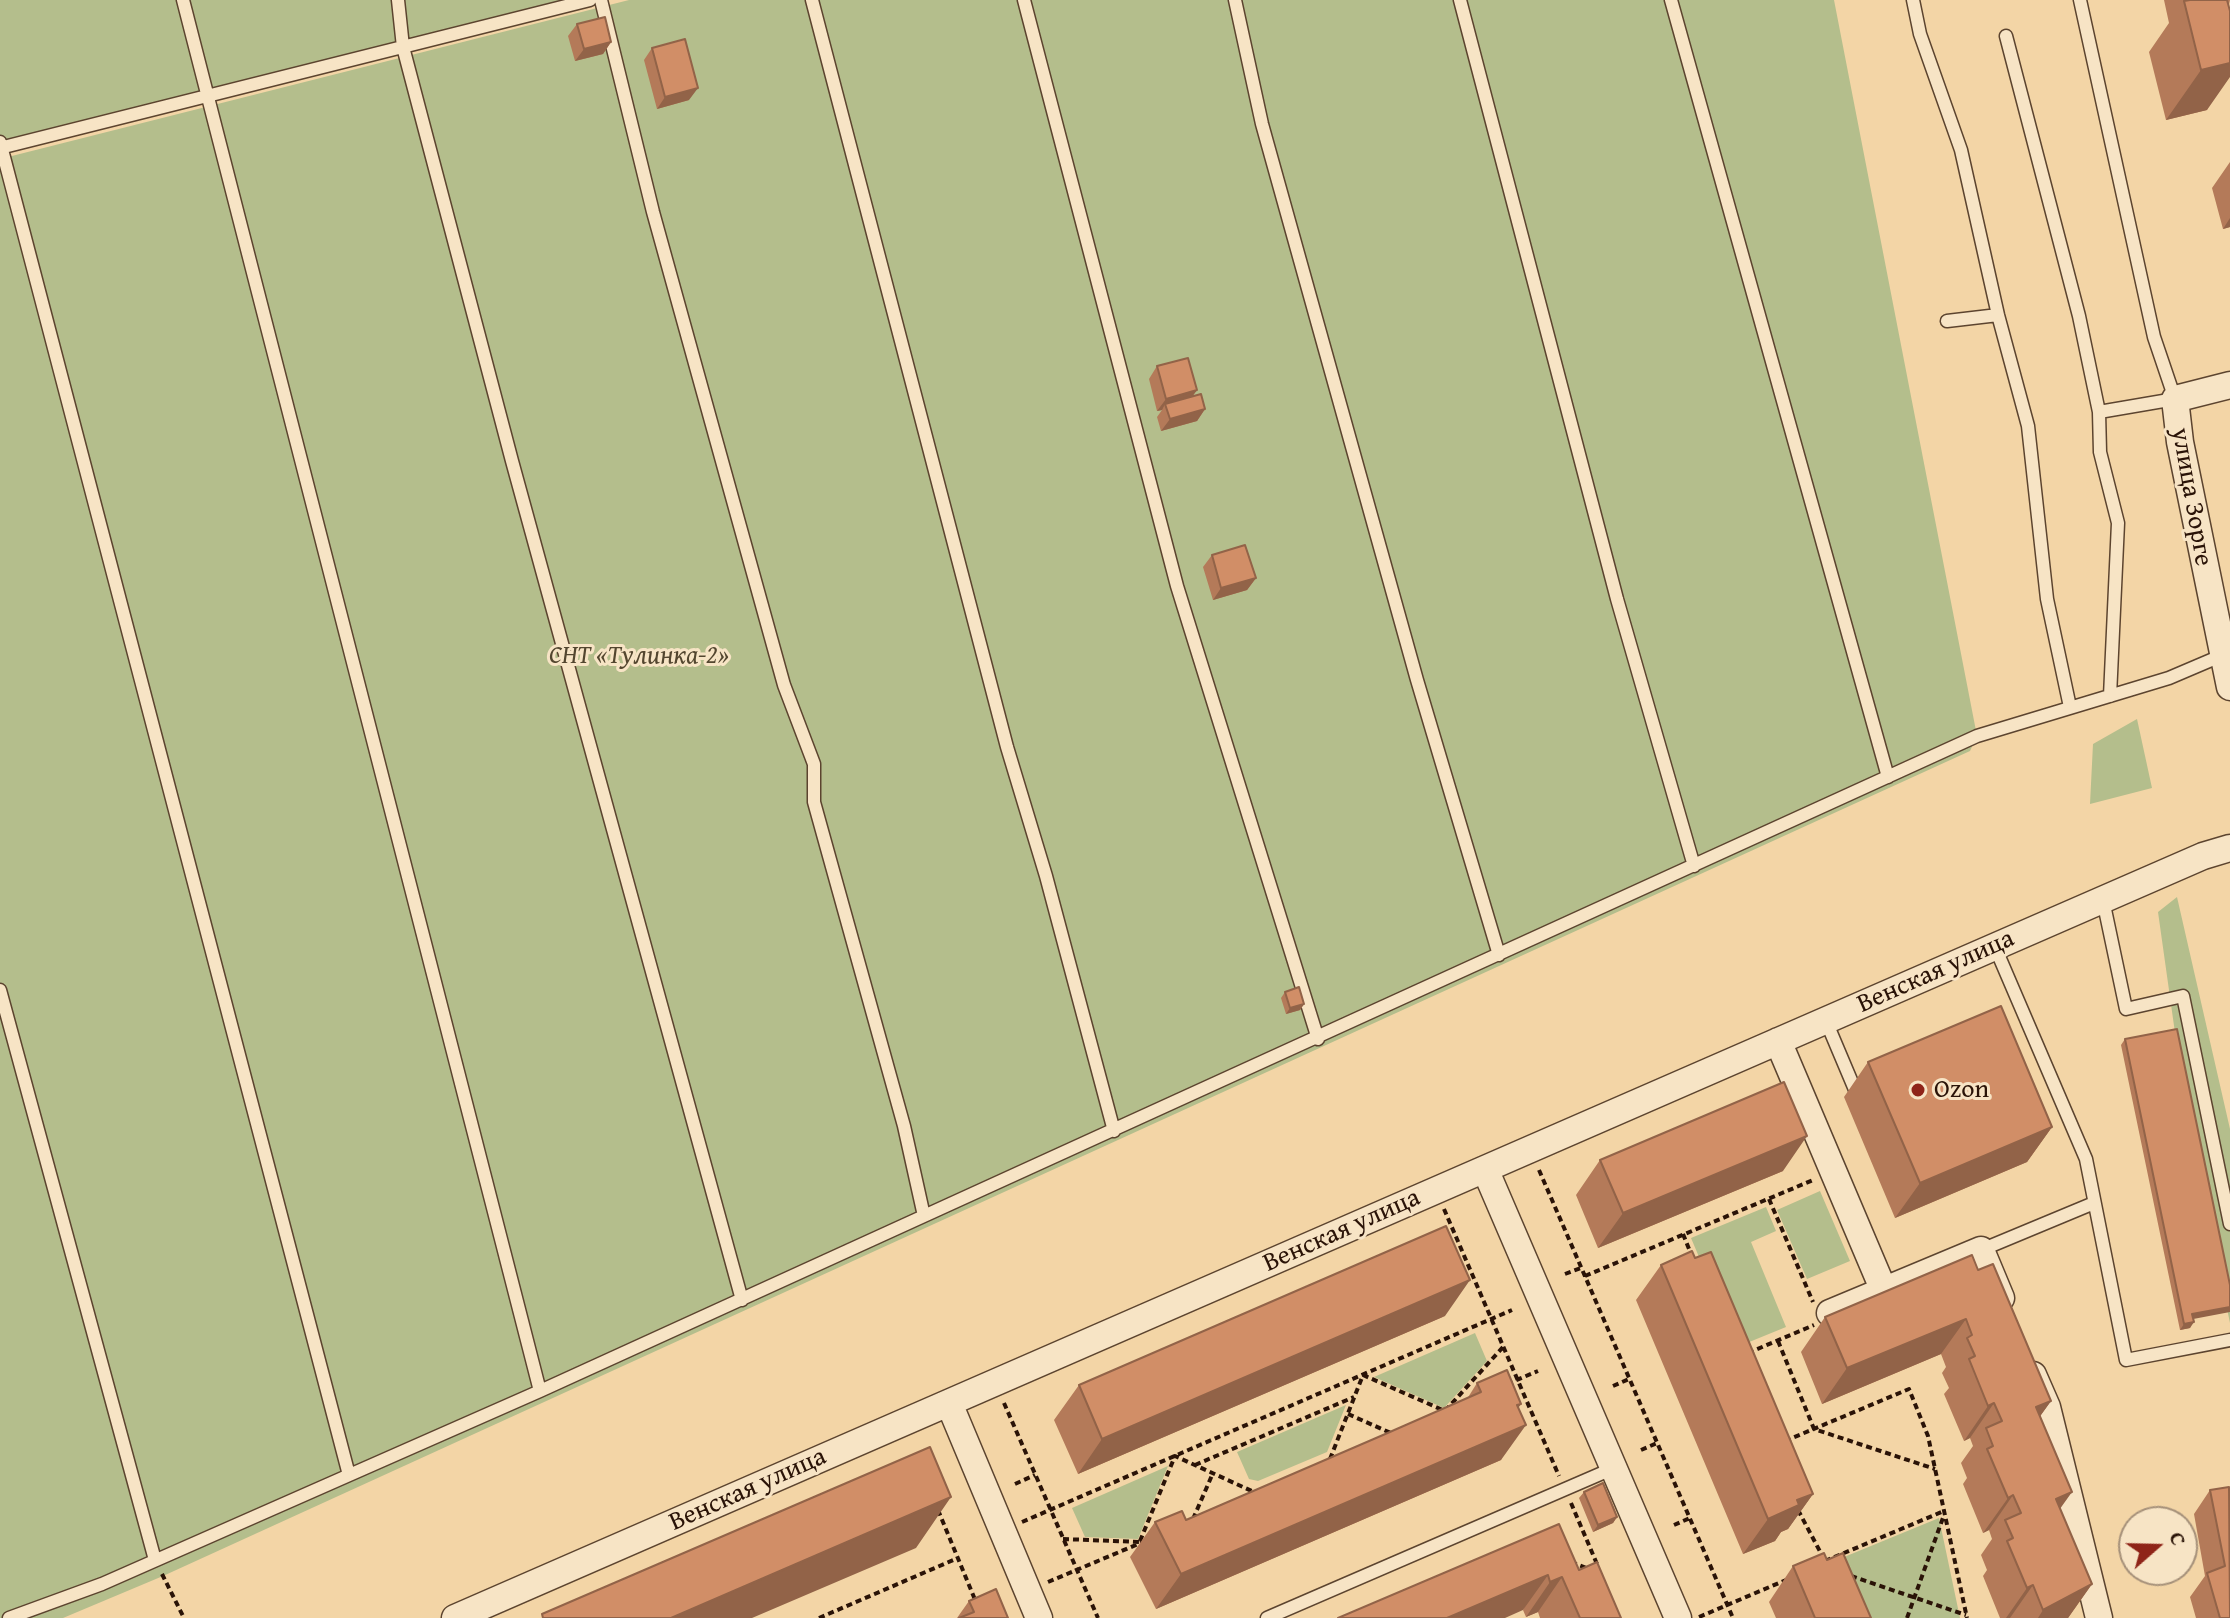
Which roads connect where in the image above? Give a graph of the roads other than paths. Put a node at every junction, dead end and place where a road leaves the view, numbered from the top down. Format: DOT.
graph roads {
  1 [pos="183,0"];
  2 [pos="398,0"];
  3 [pos="590,0"];
  4 [pos="601,0"];
  5 [pos="812,0"];
  6 [pos="1024,0"];
  7 [pos="1235,0"];
  8 [pos="1460,0"];
  9 [pos="1671,0"];
  10 [pos="1913,0"];
  11 [pos="2080,0"];
  12 [pos="2006,36"];
  13 [pos="403,47"];
  14 [pos="207,97"];
  15 [pos="1,146"];
  16 [pos="1998,315"];
  17 [pos="1947,321"];
  18 [pos="2230,385"];
  19 [pos="2175,399"];
  20 [pos="2099,412"];
  21 [pos="2223,655"];
  22 [pos="2230,687"];
  23 [pos="2110,696"];
  24 [pos="2070,707"];
  25 [pos="1888,777"];
  26 [pos="2230,848"];
  27 [pos="1694,866"];
  28 [pos="2103,900"];
  29 [pos="1995,947"];
  30 [pos="1499,955"];
  31 [pos="0,990"];
  32 [pos="1826,1021"];
  33 [pos="1318,1039"];
  34 [pos="1778,1041"];
  35 [pos="1856,1092"];
  36 [pos="1114,1131"];
  37 [pos="1485,1169"];
  38 [pos="2094,1203"];
  39 [pos="924,1216"];
  40 [pos="2230,1224"];
  41 [pos="1981,1250"];
  42 [pos="1884,1291"];
  43 [pos="742,1300"];
  44 [pos="1826,1318"];
  45 [pos="2011,1321"];
  46 [pos="2230,1340"];
  47 [pos="2023,1350"];
  48 [pos="540,1391"];
  49 [pos="949,1403"];
  50 [pos="1614,1468"];
  51 [pos="349,1475"];
  52 [pos="155,1560"];
  53 [pos="9,1618"];
  54 [pos="455,1618"];
  55 [pos="1039,1618"];
  56 [pos="1267,1618"];
  57 [pos="1678,1618"];
  58 [pos="2099,1618"];
  1 -- 14 [label="lane"];
  2 -- 13 [label="lane"];
  3 -- 13 [label="lane"];
  4 -- 39 [label="lane"];
  5 -- 36 [label="lane"];
  6 -- 33 [label="lane"];
  7 -- 30 [label="lane"];
  8 -- 27 [label="lane"];
  9 -- 25 [label="lane"];
  10 -- 16 [label="lane"];
  11 -- 19 [label="lane"];
  12 -- 20 [label="lane"];
  13 -- 14 [label="lane"];
  13 -- 43 [label="lane"];
  14 -- 15 [label="lane"];
  14 -- 48 [label="lane"];
  15 -- 51 [label="lane"];
  16 -- 17 [label="lane"];
  16 -- 24 [label="lane"];
  18 -- 19 [label="street"];
  19 -- 20 [label="lane"];
  19 -- 21 [label="street, улица Зорге"];
  20 -- 23 [label="lane"];
  21 -- 22 [label="street, улица Зорге"];
  21 -- 23 [label="lane"];
  23 -- 24 [label="lane"];
  24 -- 25 [label="lane"];
  25 -- 27 [label="lane"];
  26 -- 28 [label="street, Венская улица"];
  27 -- 30 [label="lane"];
  28 -- 29 [label="street, Венская улица"];
  28 -- 40 [label="lane"];
  29 -- 32 [label="street, Венская улица"];
  29 -- 38 [label="lane"];
  30 -- 33 [label="lane"];
  31 -- 52 [label="lane"];
  32 -- 34 [label="street, Венская улица"];
  32 -- 35 [label="lane"];
  33 -- 36 [label="lane"];
  34 -- 37 [label="street, Венская улица"];
  34 -- 42 [label="street"];
  36 -- 39 [label="lane"];
  37 -- 49 [label="street, Венская улица"];
  37 -- 50 [label="street"];
  38 -- 41 [label="lane"];
  38 -- 46 [label="lane"];
  39 -- 43 [label="lane"];
  41 -- 42 [label="street"];
  41 -- 45 [label="street"];
  42 -- 44 [label="street"];
  43 -- 48 [label="lane"];
  47 -- 58 [label="street"];
  48 -- 51 [label="lane"];
  49 -- 54 [label="street, Венская улица"];
  49 -- 55 [label="street"];
  50 -- 56 [label="lane"];
  50 -- 57 [label="street"];
  51 -- 52 [label="lane"];
  52 -- 53 [label="lane"];
}
